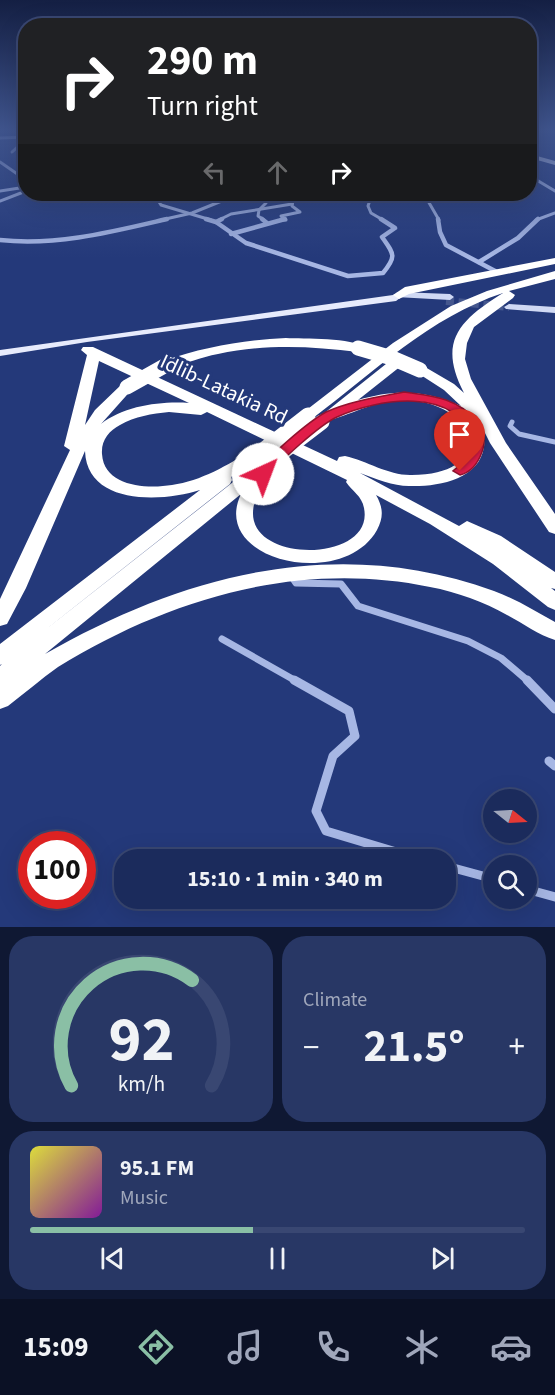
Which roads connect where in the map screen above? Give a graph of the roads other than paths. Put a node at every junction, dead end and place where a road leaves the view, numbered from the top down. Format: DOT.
graph roads {
  1 [pos="537,180"];
  2 [pos="18,190"];
  3 [pos="0,191"];
  4 [pos="555,191"];
  5 [pos="18,193"];
  6 [pos="0,201"];
  7 [pos="158,201"];
  8 [pos="222,201"];
  9 [pos="266,201"];
  10 [pos="293,201"];
  11 [pos="370,201"];
  12 [pos="428,201"];
  13 [pos="292,204"];
  14 [pos="259,210"];
  15 [pos="192,213"];
  16 [pos="555,213"];
  17 [pos="216,222"];
  18 [pos="267,223"];
  19 [pos="231,234"];
  20 [pos="0,240"];
  21 [pos="555,261"];
  22 [pos="479,262"];
  23 [pos="497,272"];
  24 [pos="555,275"];
  25 [pos="555,281"];
  26 [pos="397,296"];
  27 [pos="448,299"];
  28 [pos="510,302"];
  29 [pos="555,310"];
  30 [pos="90,346"];
  31 [pos="0,352"];
  32 [pos="320,417"];
  33 [pos="512,422"];
  34 [pos="257,429"];
  35 [pos="555,442"];
  36 [pos="498,443"];
  37 [pos="265,458"];
  38 [pos="341,464"];
  39 [pos="66,472"];
  40 [pos="555,528"];
  41 [pos="290,574"];
  42 [pos="555,582"];
  43 [pos="555,602"];
  44 [pos="0,618"];
  45 [pos="555,632"];
  46 [pos="222,639"];
  47 [pos="0,656"];
  48 [pos="0,678"];
  49 [pos="0,699"];
  50 [pos="555,709"];
  51 [pos="386,849"];
  52 [pos="456,869"];
  53 [pos="483,876"];
  54 [pos="537,892"];
  55 [pos="555,897"];
  1 -- 4 [label="street"];
  2 -- 3 [label="street"];
  5 -- 6 [label="street"];
  7 -- 15 [label="street"];
  8 -- 15 [label="street"];
  9 -- 14 [label="street"];
  10 -- 13 [label="street"];
  11 -- 19 [label="street"];
  12 -- 22 [label="street"];
  13 -- 14 [label="street"];
  13 -- 18 [label="street"];
  14 -- 17 [label="street"];
  14 -- 18 [label="street"];
  15 -- 17 [label="street"];
  15 -- 20 [label="street"];
  16 -- 22 [label="street"];
  17 -- 19 [label="street"];
  18 -- 19 [label="street"];
  21 -- 23 [label="highway"];
  22 -- 23 [label="street"];
  23 -- 26 [label="highway"];
  24 -- 32 [label="highway"];
  25 -- 28 [label="highway"];
  26 -- 27 [label="main road"];
  26 -- 30 [label="main road"];
  28 -- 29 [label="main road"];
  28 -- 32 [label="highway"];
  28 -- 36 [label="highway"];
  30 -- 31 [label="main road"];
  30 -- 34 [label="highway, Idlib-Latakia Rd"];
  30 -- 38 [label="highway, Idlib-Latakia Rd"];
  30 -- 39 [label="highway"];
  32 -- 37 [label="highway, bridge"];
  32 -- 38 [label="highway"];
  33 -- 35 [label="street"];
  34 -- 37 [label="highway"];
  34 -- 38 [label="highway, Idlib-Latakia Rd"];
  36 -- 39 [label="highway, bridge"];
  36 -- 40 [label="highway"];
  37 -- 38 [label="highway"];
  37 -- 47 [label="highway"];
  37 -- 48 [label="highway"];
  38 -- 42 [label="highway, Idlib-Latakia Rd"];
  38 -- 43 [label="highway, Idlib-Latakia Rd"];
  39 -- 44 [label="highway"];
  41 -- 45 [label="highway"];
  41 -- 49 [label="highway"];
  41 -- 50 [label="street"];
  46 -- 51 [label="street"];
  52 -- 53 [label="street"];
  54 -- 55 [label="street"];
}
